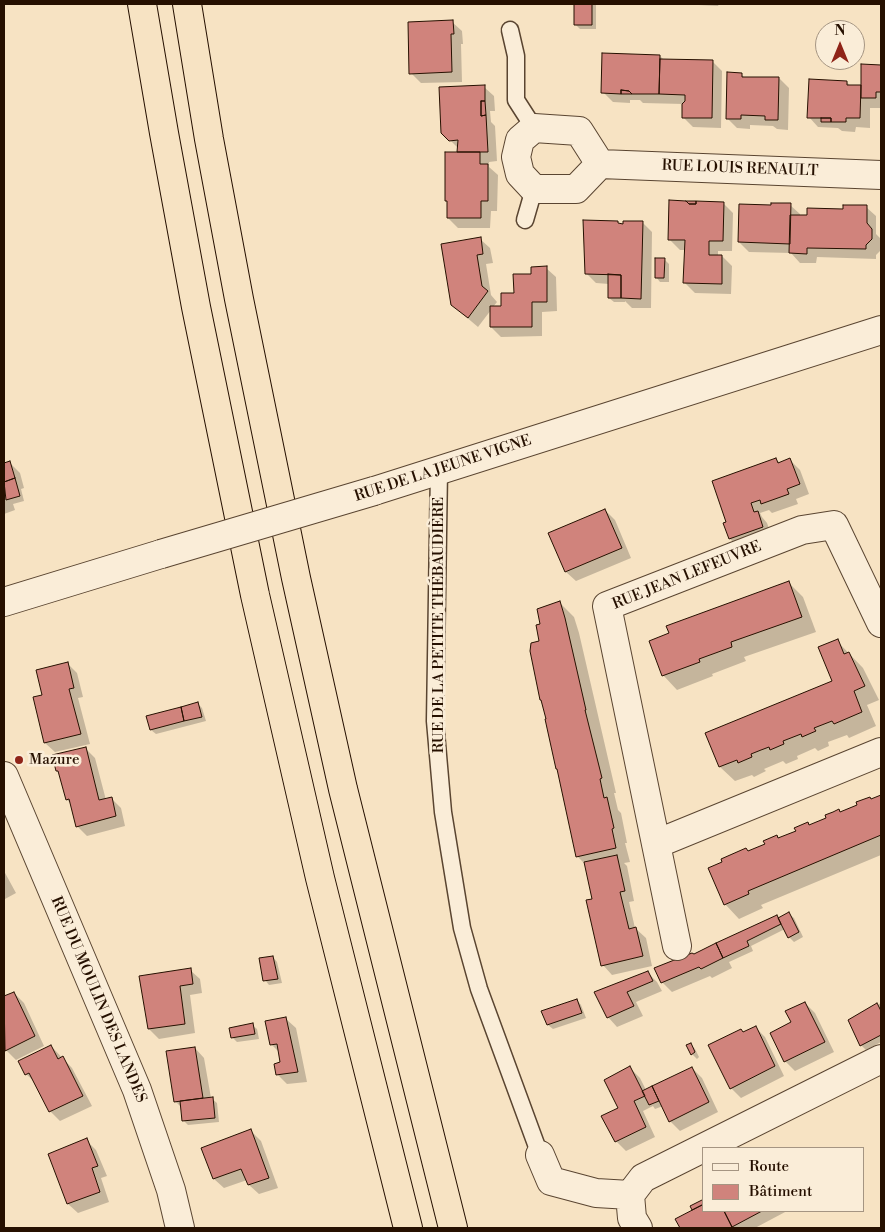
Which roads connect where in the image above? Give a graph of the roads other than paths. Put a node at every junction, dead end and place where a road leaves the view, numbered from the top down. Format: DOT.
graph roads {
  1 [pos="142,4"];
  2 [pos="187,4"];
  3 [pos="510,30"];
  4 [pos="534,128"];
  5 [pos="600,164"];
  6 [pos="881,175"];
  7 [pos="534,189"];
  8 [pos="526,220"];
  9 [pos="881,330"];
  10 [pos="439,470"];
  11 [pos="4,602"];
  12 [pos="881,623"];
  13 [pos="881,752"];
  14 [pos="4,776"];
  15 [pos="656,844"];
  16 [pos="677,946"];
  17 [pos="881,1059"];
  18 [pos="705,1147"];
  19 [pos="702,1148"];
  20 [pos="540,1155"];
  21 [pos="630,1195"];
  22 [pos="180,1228"];
  23 [pos="408,1228"];
  24 [pos="453,1228"];
  25 [pos="638,1228"];
  1 -- 23 [label="highway"];
  2 -- 24 [label="highway"];
  3 -- 4 [label="lane"];
  4 -- 5 [label="street"];
  4 -- 7 [label="street"];
  5 -- 6 [label="street, RUE LOUIS RENAULT"];
  5 -- 7 [label="street"];
  7 -- 8 [label="lane"];
  9 -- 10 [label="street, RUE DE LA JEUNE VIGNE"];
  10 -- 11 [label="street, RUE DE LA JEUNE VIGNE, bridge"];
  10 -- 20 [label="lane, RUE DE LA PETITE THÉBAUDIÈRE"];
  12 -- 15 [label="street, RUE JEAN LEFEUVRE"];
  13 -- 15 [label="street"];
  14 -- 22 [label="street, RUE DU MOULIN DES LANDES"];
  15 -- 16 [label="street, RUE JEAN LEFEUVRE"];
  17 -- 18 [label="street"];
  19 -- 21 [label="street"];
  20 -- 21 [label="street"];
  21 -- 25 [label="street"];
}
